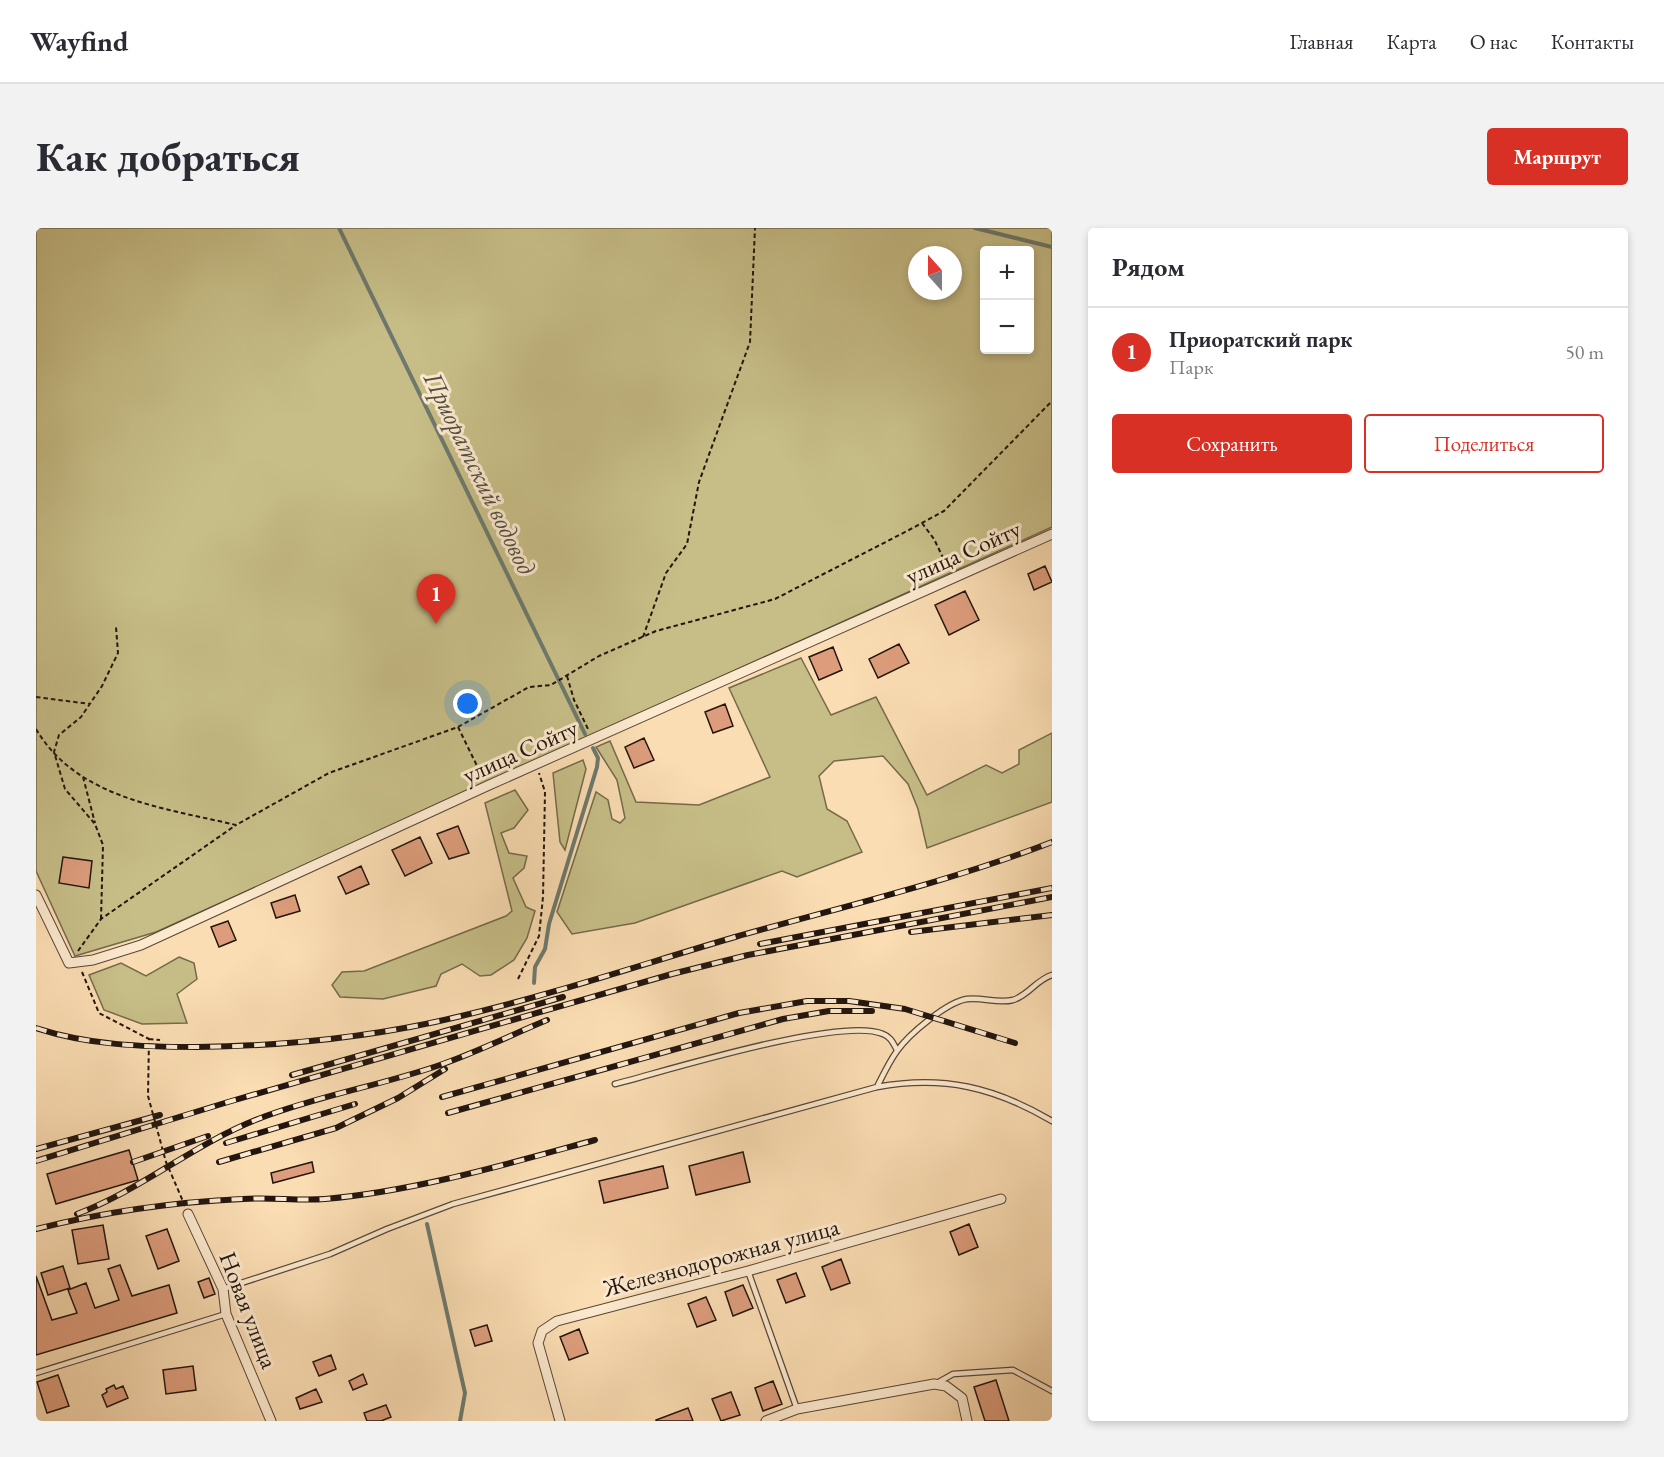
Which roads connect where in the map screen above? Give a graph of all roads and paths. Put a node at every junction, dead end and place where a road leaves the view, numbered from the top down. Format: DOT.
graph roads {
  1 [pos="755,228"];
  2 [pos="1052,401"];
  3 [pos="922,523"];
  4 [pos="1052,534"];
  5 [pos="952,578"];
  6 [pos="116,627"];
  7 [pos="643,637"];
  8 [pos="567,676"];
  9 [pos="36,697"];
  10 [pos="90,704"];
  11 [pos="458,727"];
  12 [pos="36,729"];
  13 [pos="594,740"];
  14 [pos="54,752"];
  15 [pos="536,765"];
  16 [pos="83,777"];
  17 [pos="487,786"];
  18 [pos="95,824"];
  19 [pos="236,825"];
  20 [pos="36,895"];
  21 [pos="101,919"];
  22 [pos="73,962"];
  23 [pos="1052,975"];
  24 [pos="518,979"];
  25 [pos="149,1039"];
  26 [pos="160,1041"];
  27 [pos="897,1050"];
  28 [pos="615,1084"];
  29 [pos="877,1087"];
  30 [pos="1052,1121"];
  31 [pos="1001,1198"];
  32 [pos="188,1214"];
  33 [pos="748,1271"];
  34 [pos="223,1289"];
  35 [pos="226,1314"];
  36 [pos="36,1373"];
  37 [pos="934,1384"];
  38 [pos="1052,1391"];
  39 [pos="797,1409"];
  40 [pos="783,1418"];
  41 [pos="271,1421"];
  42 [pos="560,1421"];
  43 [pos="766,1421"];
  44 [pos="967,1421"];
  1 -- 7 [label="path"];
  2 -- 3 [label="path"];
  3 -- 5 [label="path"];
  3 -- 7 [label="path"];
  4 -- 5 [label="street, улица Сойту"];
  5 -- 13 [label="street, улица Сойту"];
  6 -- 10 [label="path"];
  7 -- 8 [label="path"];
  8 -- 11 [label="path"];
  8 -- 13 [label="path"];
  9 -- 10 [label="path"];
  10 -- 14 [label="path"];
  11 -- 17 [label="path"];
  11 -- 19 [label="path"];
  12 -- 14 [label="path"];
  13 -- 15 [label="street, улица Сойту"];
  14 -- 16 [label="path"];
  14 -- 18 [label="path"];
  15 -- 17 [label="street, улица Сойту"];
  15 -- 24 [label="path"];
  16 -- 18 [label="path"];
  16 -- 19 [label="path"];
  17 -- 22 [label="street, улица Сойту"];
  18 -- 21 [label="path"];
  19 -- 21 [label="path"];
  20 -- 22 [label="street"];
  21 -- 22 [label="path"];
  22 -- 25 [label="path"];
  23 -- 27 [label="lane"];
  25 -- 26 [label="path"];
  25 -- 32 [label="path"];
  27 -- 28 [label="lane"];
  27 -- 29 [label="lane"];
  29 -- 30 [label="lane"];
  29 -- 34 [label="lane"];
  31 -- 33 [label="street, Железнодорожная улица"];
  32 -- 34 [label="street, Новая улица"];
  33 -- 39 [label="lane"];
  33 -- 42 [label="street, Железнодорожная улица"];
  34 -- 35 [label="street, Новая улица"];
  35 -- 36 [label="lane"];
  35 -- 41 [label="street, Новая улица"];
  37 -- 38 [label="lane"];
  37 -- 39 [label="street"];
  37 -- 44 [label="street"];
  39 -- 40 [label="street"];
  40 -- 43 [label="street"];
}
